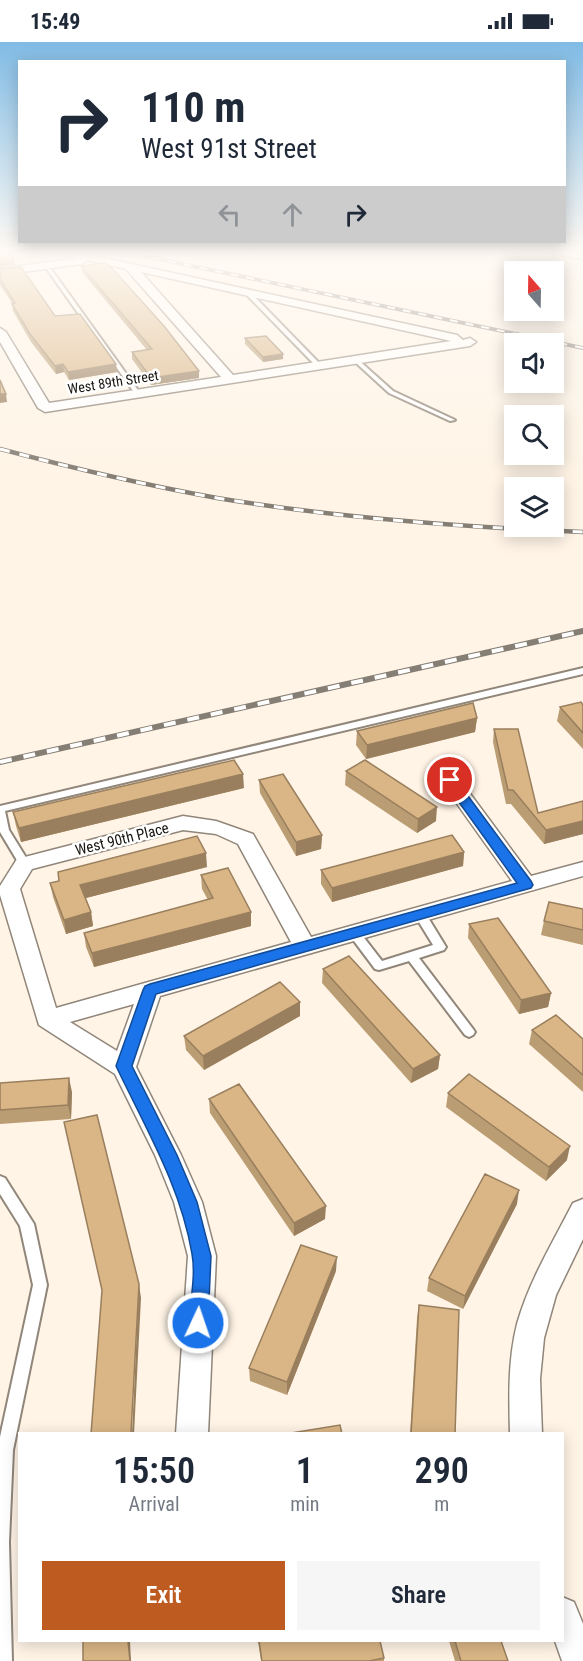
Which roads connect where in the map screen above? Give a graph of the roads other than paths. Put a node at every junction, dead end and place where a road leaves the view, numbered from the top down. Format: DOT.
graph roads {
  1 [pos="90,327"];
  2 [pos="183,327"];
  3 [pos="281,327"];
  4 [pos="401,327"];
  5 [pos="0,332"];
  6 [pos="356,360"];
  7 [pos="319,366"];
  8 [pos="230,379"];
  9 [pos="138,394"];
  10 [pos="452,420"];
  11 [pos="583,670"];
  12 [pos="450,780"];
  13 [pos="0,810"];
  14 [pos="25,864"];
  15 [pos="583,869"];
  16 [pos="526,885"];
  17 [pos="7,896"];
  18 [pos="420,914"];
  19 [pos="354,933"];
  20 [pos="305,947"];
  21 [pos="411,956"];
  22 [pos="150,990"];
  23 [pos="47,1019"];
  24 [pos="469,1032"];
  25 [pos="124,1066"];
  26 [pos="0,1182"];
  27 [pos="583,1211"];
  28 [pos="192,1432"];
  29 [pos="526,1432"];
  30 [pos="564,1619"];
  31 [pos="3,1661"];
  32 [pos="580,1661"];
  1 -- 9 [label="lane"];
  2 -- 8 [label="street"];
  3 -- 7 [label="lane"];
  4 -- 6 [label="street, West 89th Street"];
  5 -- 9 [label="street, West 89th Street"];
  6 -- 7 [label="street, West 89th Street"];
  6 -- 10 [label="lane"];
  7 -- 8 [label="street, West 89th Street"];
  8 -- 9 [label="street, West 89th Street"];
  11 -- 13 [label="lane"];
  12 -- 16 [label="street"];
  13 -- 14 [label="lane"];
  14 -- 17 [label="street"];
  14 -- 20 [label="street, West 90th Place"];
  15 -- 16 [label="street"];
  16 -- 18 [label="street"];
  17 -- 23 [label="street"];
  18 -- 19 [label="street"];
  18 -- 21 [label="lane"];
  19 -- 20 [label="street"];
  19 -- 21 [label="lane"];
  20 -- 22 [label="street"];
  21 -- 24 [label="lane"];
  22 -- 23 [label="street"];
  22 -- 25 [label="street"];
  23 -- 25 [label="street"];
  25 -- 28 [label="street"];
  26 -- 31 [label="lane"];
  27 -- 29 [label="street"];
  30 -- 32 [label="street"];
}
